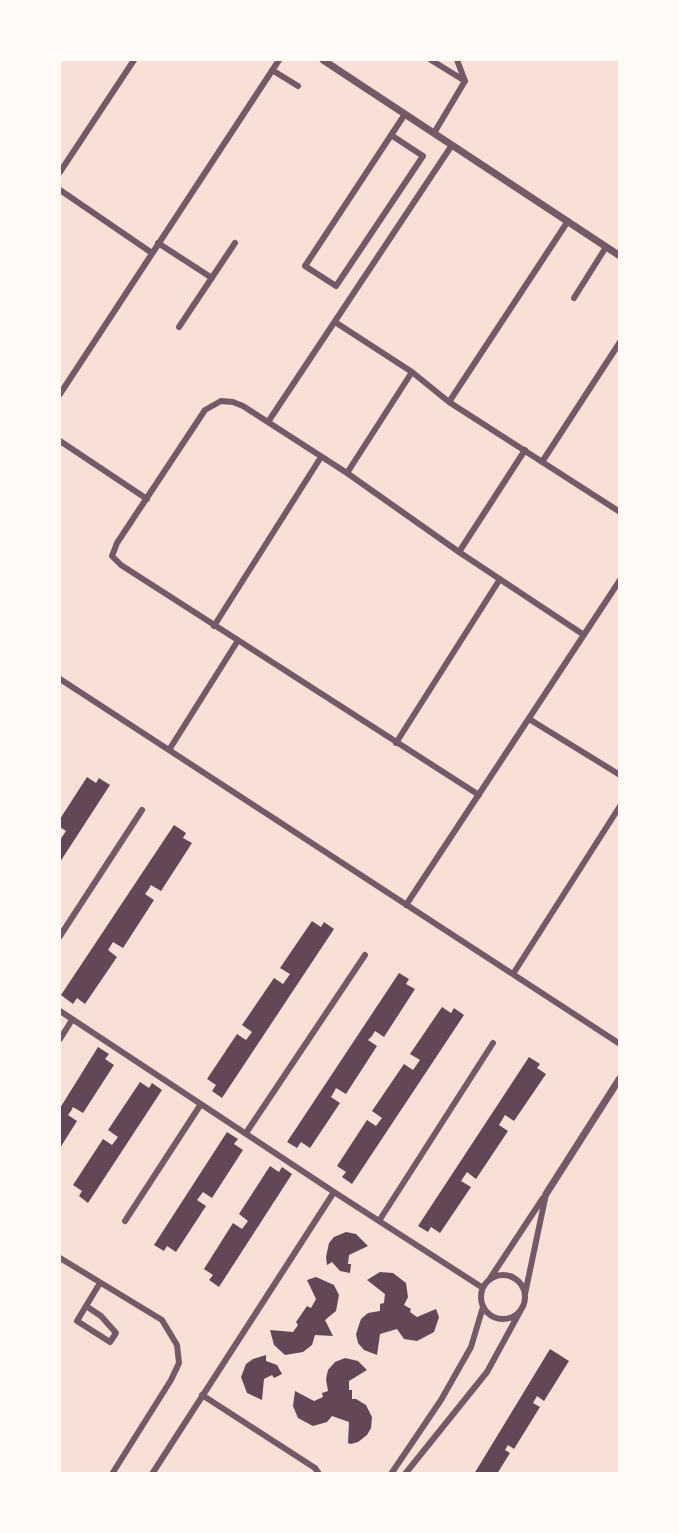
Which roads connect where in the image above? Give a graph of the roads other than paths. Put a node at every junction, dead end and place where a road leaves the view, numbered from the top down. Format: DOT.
graph roads {
  1 [pos="134,60"];
  2 [pos="279,60"];
  3 [pos="323,60"];
  4 [pos="431,60"];
  5 [pos="457,60"];
  6 [pos="272,70"];
  7 [pos="465,81"];
  8 [pos="298,86"];
  9 [pos="405,114"];
  10 [pos="434,133"];
  11 [pos="391,135"];
  12 [pos="452,145"];
  13 [pos="60,172"];
  14 [pos="60,190"];
  15 [pos="568,221"];
  16 [pos="158,243"];
  17 [pos="235,243"];
  18 [pos="606,247"];
  19 [pos="152,253"];
  20 [pos="620,256"];
  21 [pos="212,278"];
  22 [pos="574,298"];
  23 [pos="335,322"];
  24 [pos="180,327"];
  25 [pos="620,342"];
  26 [pos="412,372"];
  27 [pos="60,394"];
  28 [pos="449,402"];
  29 [pos="268,422"];
  30 [pos="60,441"];
  31 [pos="524,450"];
  32 [pos="321,457"];
  33 [pos="542,462"];
  34 [pos="347,473"];
  35 [pos="147,499"];
  36 [pos="620,512"];
  37 [pos="459,552"];
  38 [pos="500,579"];
  39 [pos="620,580"];
  40 [pos="214,626"];
  41 [pos="584,635"];
  42 [pos="237,642"];
  43 [pos="60,679"];
  44 [pos="529,719"];
  45 [pos="396,743"];
  46 [pos="169,750"];
  47 [pos="620,775"];
  48 [pos="479,795"];
  49 [pos="620,806"];
  50 [pos="142,810"];
  51 [pos="407,905"];
  52 [pos="60,936"];
  53 [pos="365,955"];
  54 [pos="513,974"];
  55 [pos="60,1011"];
  56 [pos="72,1020"];
  57 [pos="60,1039"];
  58 [pos="494,1043"];
  59 [pos="620,1044"];
  60 [pos="620,1078"];
  61 [pos="611,1091"];
  62 [pos="620,1096"];
  63 [pos="201,1104"];
  64 [pos="246,1133"];
  65 [pos="334,1192"];
  66 [pos="546,1194"];
  67 [pos="125,1220"];
  68 [pos="379,1221"];
  69 [pos="60,1258"];
  70 [pos="489,1280"];
  71 [pos="100,1283"];
  72 [pos="483,1288"];
  73 [pos="525,1296"];
  74 [pos="86,1306"];
  75 [pos="523,1306"];
  76 [pos="483,1307"];
  77 [pos="202,1395"];
  78 [pos="112,1474"];
  79 [pos="152,1474"];
  80 [pos="319,1474"];
  81 [pos="391,1474"];
  82 [pos="405,1474"];
  1 -- 13 [label="street"];
  2 -- 6 [label="street"];
  3 -- 9 [label="street"];
  4 -- 7 [label="street"];
  5 -- 7 [label="street"];
  6 -- 8 [label="street"];
  6 -- 16 [label="street"];
  7 -- 10 [label="street"];
  9 -- 10 [label="street"];
  9 -- 11 [label="street"];
  10 -- 12 [label="street"];
  11 -- 11 [label="street"];
  12 -- 15 [label="street"];
  12 -- 23 [label="street"];
  14 -- 19 [label="street"];
  15 -- 18 [label="street"];
  15 -- 28 [label="street"];
  16 -- 19 [label="street"];
  16 -- 21 [label="street"];
  17 -- 21 [label="street"];
  18 -- 20 [label="street"];
  18 -- 22 [label="street"];
  19 -- 27 [label="street"];
  21 -- 24 [label="street"];
  23 -- 26 [label="street"];
  23 -- 29 [label="street"];
  25 -- 33 [label="street"];
  26 -- 28 [label="street"];
  26 -- 34 [label="street"];
  28 -- 31 [label="street"];
  29 -- 32 [label="street"];
  29 -- 35 [label="street"];
  30 -- 35 [label="street"];
  31 -- 33 [label="street"];
  31 -- 37 [label="street"];
  32 -- 34 [label="street"];
  32 -- 40 [label="street"];
  33 -- 36 [label="street"];
  34 -- 37 [label="street"];
  35 -- 40 [label="street"];
  37 -- 38 [label="street"];
  38 -- 41 [label="street"];
  38 -- 45 [label="street"];
  39 -- 41 [label="street"];
  40 -- 42 [label="street"];
  41 -- 44 [label="street"];
  42 -- 45 [label="street"];
  42 -- 46 [label="street"];
  43 -- 46 [label="street"];
  44 -- 47 [label="street"];
  44 -- 48 [label="street"];
  45 -- 48 [label="street"];
  46 -- 51 [label="street"];
  48 -- 51 [label="street"];
  49 -- 54 [label="street"];
  50 -- 52 [label="street"];
  51 -- 54 [label="street"];
  53 -- 64 [label="street"];
  54 -- 59 [label="street"];
  55 -- 56 [label="street"];
  56 -- 57 [label="street"];
  56 -- 63 [label="street"];
  58 -- 68 [label="street"];
  60 -- 61 [label="street"];
  61 -- 62 [label="street"];
  61 -- 66 [label="street"];
  63 -- 64 [label="street"];
  63 -- 67 [label="street"];
  64 -- 65 [label="street"];
  65 -- 68 [label="street"];
  65 -- 77 [label="street"];
  66 -- 70 [label="street"];
  66 -- 73 [label="street"];
  68 -- 72 [label="street"];
  69 -- 71 [label="street"];
  70 -- 72 [label="street"];
  70 -- 73 [label="street"];
  71 -- 74 [label="street"];
  71 -- 78 [label="street"];
  72 -- 76 [label="street"];
  73 -- 75 [label="street"];
  74 -- 74 [label="street"];
  75 -- 76 [label="street"];
  75 -- 82 [label="street"];
  76 -- 81 [label="street"];
  77 -- 79 [label="street"];
  77 -- 80 [label="street"];
}
